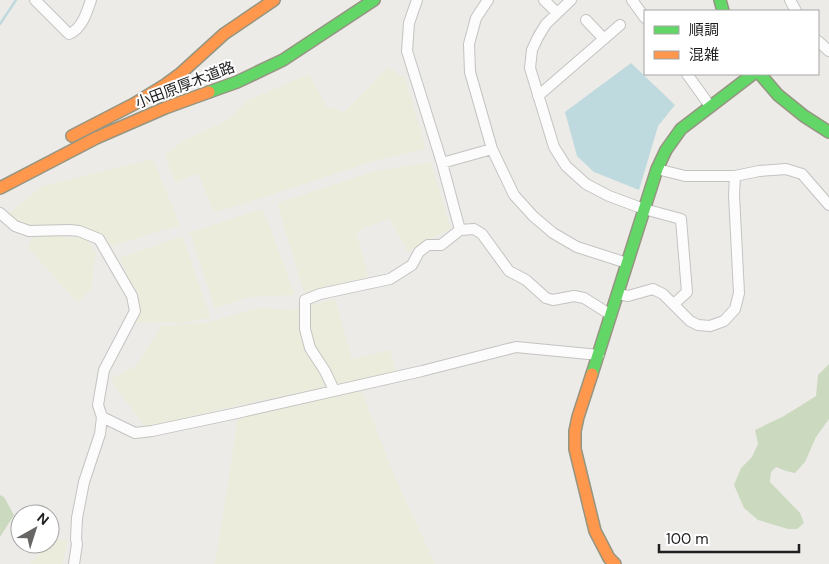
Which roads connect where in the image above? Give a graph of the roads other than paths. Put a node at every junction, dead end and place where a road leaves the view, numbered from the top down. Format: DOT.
graph roads {
  1 [pos="34,0"];
  2 [pos="91,0"];
  3 [pos="274,0"];
  4 [pos="374,0"];
  5 [pos="417,0"];
  6 [pos="488,0"];
  7 [pos="544,0"];
  8 [pos="572,0"];
  9 [pos="632,0"];
  10 [pos="557,14"];
  11 [pos="644,17"];
  12 [pos="586,20"];
  13 [pos="620,25"];
  14 [pos="604,39"];
  15 [pos="819,42"];
  16 [pos="829,51"];
  17 [pos="688,75"];
  18 [pos="752,75"];
  19 [pos="761,75"];
  20 [pos="538,96"];
  21 [pos="710,106"];
  22 [pos="829,132"];
  23 [pos="59,143"];
  24 [pos="492,149"];
  25 [pos="442,163"];
  26 [pos="658,169"];
  27 [pos="735,176"];
  28 [pos="0,188"];
  29 [pos="829,205"];
  30 [pos="644,209"];
  31 [pos="0,213"];
  32 [pos="460,230"];
  33 [pos="627,263"];
  34 [pos="618,294"];
  35 [pos="674,304"];
  36 [pos="611,315"];
  37 [pos="599,355"];
  38 [pos="334,390"];
  39 [pos="102,417"];
  40 [pos="74,564"];
  41 [pos="616,564"];
  1 -- 2 [label="street"];
  3 -- 23 [label="main road, 小田原厚木道路"];
  4 -- 28 [label="main road, 小田原厚木道路"];
  5 -- 25 [label="street"];
  6 -- 24 [label="street"];
  7 -- 10 [label="street"];
  8 -- 10 [label="street"];
  9 -- 11 [label="street"];
  10 -- 20 [label="street"];
  12 -- 14 [label="street"];
  13 -- 14 [label="street"];
  14 -- 20 [label="street"];
  15 -- 16 [label="street"];
  17 -- 21 [label="street"];
  18 -- 21 [label="main road"];
  19 -- 22 [label="main road"];
  20 -- 30 [label="street"];
  21 -- 26 [label="main road"];
  24 -- 25 [label="street"];
  24 -- 33 [label="street"];
  25 -- 32 [label="street"];
  26 -- 27 [label="street"];
  26 -- 30 [label="main road"];
  27 -- 29 [label="street"];
  27 -- 35 [label="street"];
  30 -- 33 [label="main road"];
  30 -- 35 [label="street"];
  31 -- 39 [label="street"];
  32 -- 36 [label="street"];
  32 -- 38 [label="street"];
  33 -- 34 [label="main road"];
  34 -- 35 [label="street"];
  34 -- 36 [label="main road"];
  36 -- 37 [label="main road"];
  37 -- 38 [label="street"];
  37 -- 41 [label="main road"];
  38 -- 39 [label="street"];
  39 -- 40 [label="street"];
}
